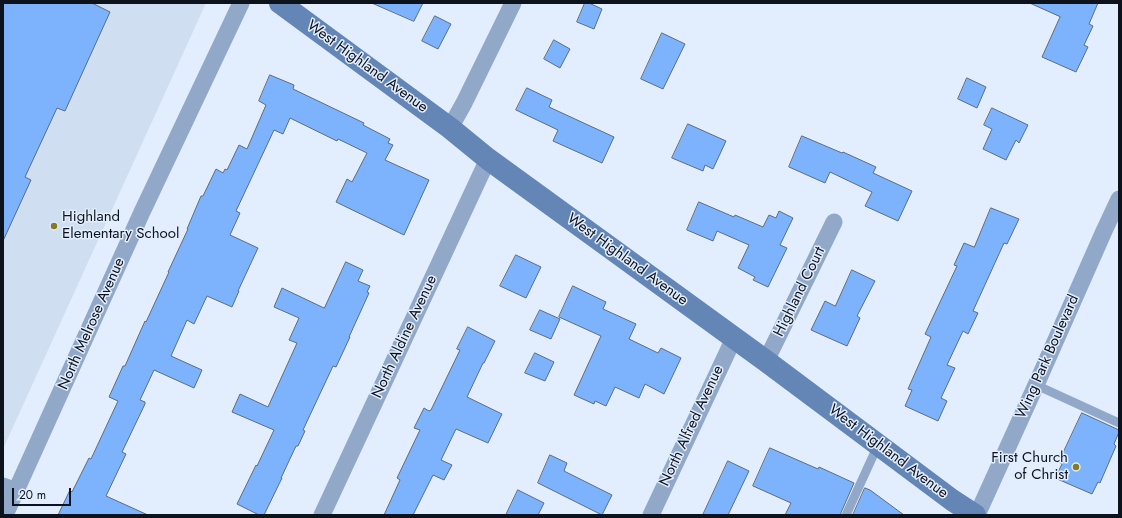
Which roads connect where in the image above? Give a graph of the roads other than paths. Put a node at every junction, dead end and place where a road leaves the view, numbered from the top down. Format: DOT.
graph roads {
  1 [pos="241,3"];
  2 [pos="280,3"];
  3 [pos="513,3"];
  4 [pos="450,128"];
  5 [pos="488,159"];
  6 [pos="1119,199"];
  7 [pos="834,222"];
  8 [pos="734,338"];
  9 [pos="766,361"];
  10 [pos="1036,385"];
  11 [pos="1119,423"];
  12 [pos="878,445"];
  13 [pos="10,488"];
  14 [pos="5,515"];
  15 [pos="322,515"];
  16 [pos="651,515"];
  17 [pos="846,515"];
  18 [pos="976,515"];
  1 -- 13 [label="street, North Melrose Avenue"];
  2 -- 4 [label="main road, West Highland Avenue"];
  3 -- 4 [label="street"];
  4 -- 5 [label="main road, West Highland Avenue"];
  5 -- 8 [label="main road, West Highland Avenue"];
  5 -- 15 [label="street, North Aldine Avenue"];
  6 -- 10 [label="street, Wing Park Boulevard"];
  7 -- 9 [label="street, Highland Court"];
  8 -- 9 [label="main road, West Highland Avenue"];
  8 -- 16 [label="street, North Alfred Avenue"];
  9 -- 12 [label="main road, West Highland Avenue"];
  10 -- 11 [label="lane"];
  10 -- 18 [label="street, Wing Park Boulevard"];
  12 -- 17 [label="lane"];
  12 -- 18 [label="main road, West Highland Avenue"];
  13 -- 14 [label="street, North Melrose Avenue"];
}
